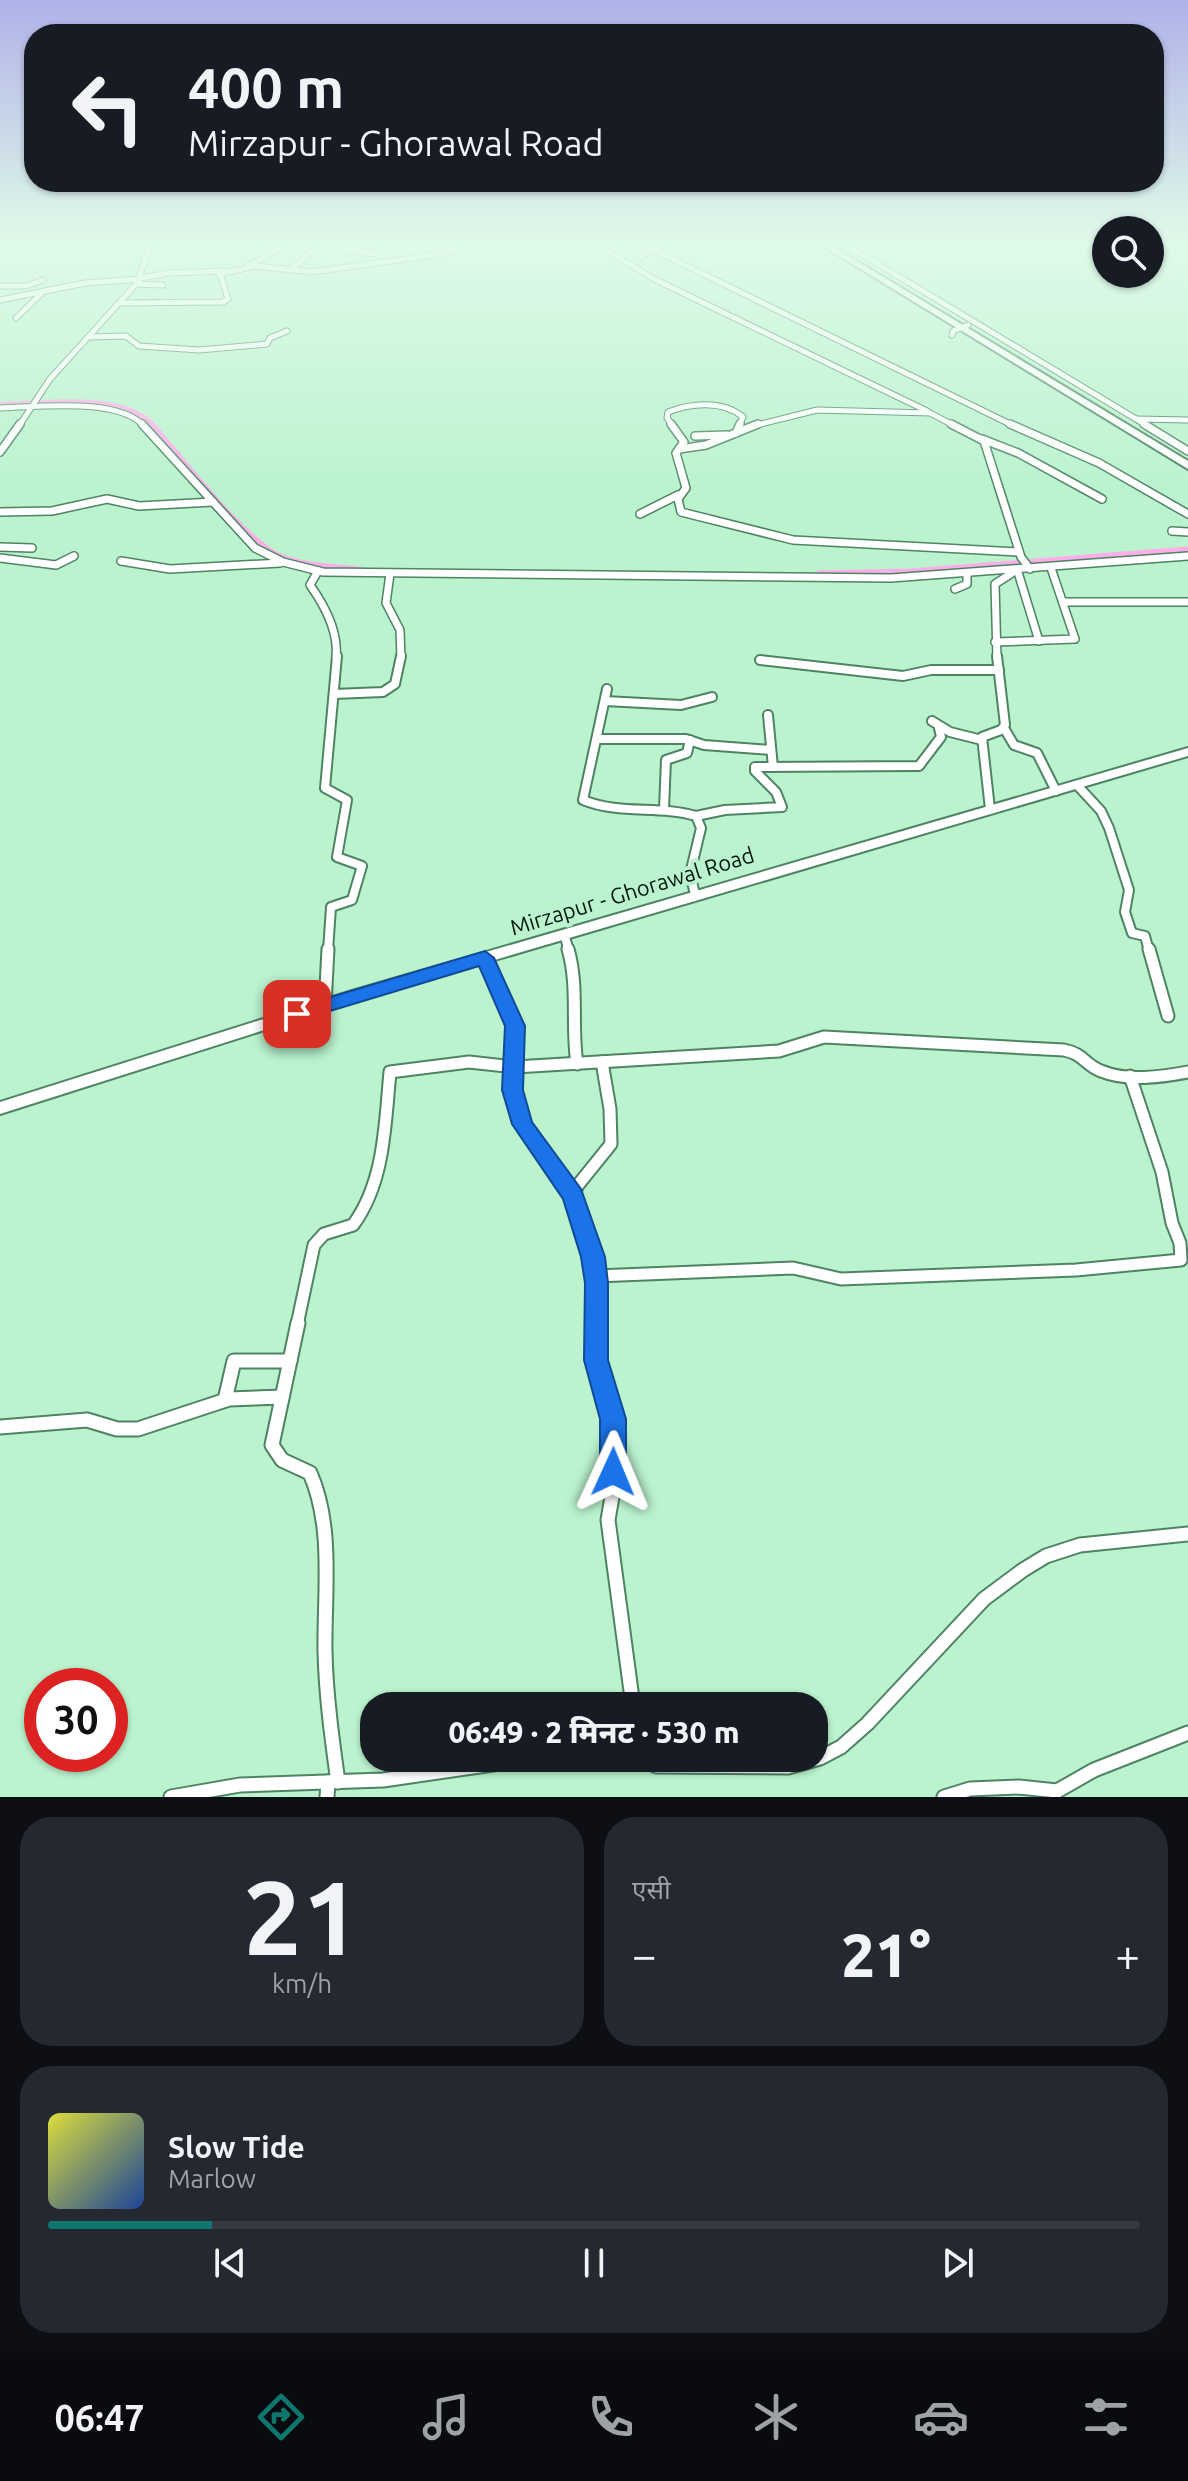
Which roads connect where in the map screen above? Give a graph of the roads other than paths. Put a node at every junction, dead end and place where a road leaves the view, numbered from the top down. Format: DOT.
graph roads {
  1 [pos="99,327"];
  2 [pos="753,327"];
  3 [pos="809,327"];
  4 [pos="963,327"];
  5 [pos="966,327"];
  6 [pos="966,327"];
  7 [pos="983,327"];
  8 [pos="287,331"];
  9 [pos="952,335"];
  10 [pos="90,337"];
  11 [pos="29,405"];
  12 [pos="0,408"];
  13 [pos="930,413"];
  14 [pos="1136,419"];
  15 [pos="1188,420"];
  16 [pos="733,434"];
  17 [pos="695,436"];
  18 [pos="982,439"];
  19 [pos="679,449"];
  20 [pos="1188,451"];
  21 [pos="0,452"];
  22 [pos="1188,457"];
  23 [pos="1188,466"];
  24 [pos="678,495"];
  25 [pos="1102,499"];
  26 [pos="213,502"];
  27 [pos="0,512"];
  28 [pos="640,514"];
  29 [pos="1188,514"];
  30 [pos="1172,531"];
  31 [pos="1188,532"];
  32 [pos="0,547"];
  33 [pos="32,548"];
  34 [pos="1020,554"];
  35 [pos="74,556"];
  36 [pos="1188,556"];
  37 [pos="0,558"];
  38 [pos="121,561"];
  39 [pos="288,564"];
  40 [pos="1028,567"];
  41 [pos="1051,568"];
  42 [pos="1017,570"];
  43 [pos="318,571"];
  44 [pos="967,573"];
  45 [pos="390,574"];
  46 [pos="955,589"];
  47 [pos="1063,602"];
  48 [pos="1188,602"];
  49 [pos="1039,641"];
  50 [pos="995,642"];
  51 [pos="760,660"];
  52 [pos="999,670"];
  53 [pos="607,689"];
  54 [pos="334,694"];
  55 [pos="712,697"];
  56 [pos="605,701"];
  57 [pos="768,715"];
  58 [pos="1004,728"];
  59 [pos="597,739"];
  60 [pos="690,740"];
  61 [pos="982,740"];
  62 [pos="771,750"];
  63 [pos="1187,755"];
  64 [pos="773,767"];
  65 [pos="1077,785"];
  66 [pos="1056,791"];
  67 [pos="664,809"];
  68 [pos="990,809"];
  69 [pos="696,816"];
  70 [pos="695,894"];
  71 [pos="564,934"];
  72 [pos="485,958"];
  73 [pos="325,1005"];
  74 [pos="1168,1016"];
  75 [pos="602,1062"];
  76 [pos="577,1064"];
  77 [pos="515,1067"];
  78 [pos="1188,1072"];
  79 [pos="1130,1076"];
  80 [pos="0,1108"];
  81 [pos="573,1196"];
  82 [pos="1184,1259"];
  83 [pos="596,1276"];
  84 [pos="290,1361"];
  85 [pos="282,1397"];
  86 [pos="225,1400"];
  87 [pos="0,1427"];
  88 [pos="1188,1534"];
  89 [pos="631,1692"];
  90 [pos="1188,1733"];
  91 [pos="828,1753"];
  92 [pos="438,1772"];
  93 [pos="331,1787"];
  94 [pos="171,1797"];
  95 [pos="944,1797"];
  1 -- 10 [label="street"];
  2 -- 13 [label="street"];
  3 -- 29 [label="street"];
  4 -- 9 [label="street"];
  5 -- 22 [label="highway"];
  6 -- 23 [label="highway"];
  7 -- 14 [label="street"];
  8 -- 10 [label="street"];
  10 -- 11 [label="street"];
  11 -- 12 [label="street"];
  11 -- 21 [label="street"];
  11 -- 26 [label="street"];
  13 -- 16 [label="street"];
  13 -- 18 [label="street"];
  14 -- 15 [label="street"];
  14 -- 20 [label="street"];
  16 -- 17 [label="street"];
  16 -- 19 [label="street"];
  16 -- 19 [label="street"];
  18 -- 25 [label="street"];
  18 -- 34 [label="street"];
  19 -- 24 [label="street"];
  24 -- 28 [label="street"];
  24 -- 34 [label="street"];
  26 -- 27 [label="street"];
  26 -- 39 [label="street"];
  30 -- 31 [label="street"];
  32 -- 33 [label="street"];
  34 -- 40 [label="street"];
  35 -- 37 [label="street"];
  36 -- 41 [label="street"];
  38 -- 39 [label="street"];
  39 -- 43 [label="street"];
  40 -- 41 [label="street"];
  40 -- 42 [label="street"];
  41 -- 47 [label="street"];
  42 -- 44 [label="street"];
  42 -- 49 [label="street"];
  42 -- 50 [label="street"];
  43 -- 45 [label="street"];
  43 -- 54 [label="street"];
  44 -- 45 [label="street"];
  44 -- 46 [label="street"];
  45 -- 54 [label="street"];
  47 -- 48 [label="street"];
  47 -- 49 [label="street"];
  49 -- 50 [label="street"];
  50 -- 52 [label="street"];
  51 -- 52 [label="street"];
  52 -- 58 [label="street"];
  53 -- 56 [label="street"];
  54 -- 73 [label="street"];
  55 -- 56 [label="street"];
  56 -- 59 [label="street"];
  57 -- 62 [label="street"];
  58 -- 61 [label="street"];
  58 -- 66 [label="street"];
  59 -- 60 [label="street"];
  59 -- 67 [label="street"];
  60 -- 62 [label="street"];
  60 -- 67 [label="street"];
  61 -- 64 [label="street"];
  61 -- 68 [label="street"];
  62 -- 64 [label="street"];
  63 -- 65 [label="main road, Mirzapur - Ghorawal Road"];
  64 -- 69 [label="street"];
  65 -- 66 [label="main road, Mirzapur - Ghorawal Road"];
  65 -- 74 [label="street"];
  66 -- 68 [label="main road, Mirzapur - Ghorawal Road"];
  67 -- 69 [label="street"];
  68 -- 70 [label="main road, Mirzapur - Ghorawal Road"];
  69 -- 70 [label="street"];
  70 -- 71 [label="main road, Mirzapur - Ghorawal Road"];
  71 -- 72 [label="main road, Mirzapur - Ghorawal Road"];
  71 -- 76 [label="street"];
  72 -- 73 [label="main road, Mirzapur - Ghorawal Road"];
  72 -- 77 [label="street"];
  73 -- 80 [label="main road, Mirzapur - Ghorawal Road"];
  75 -- 76 [label="street"];
  75 -- 79 [label="street"];
  75 -- 81 [label="street"];
  76 -- 77 [label="street"];
  77 -- 81 [label="street"];
  77 -- 84 [label="street"];
  78 -- 79 [label="street"];
  79 -- 82 [label="street"];
  81 -- 83 [label="street"];
  82 -- 83 [label="street"];
  83 -- 89 [label="street"];
  84 -- 85 [label="street"];
  84 -- 86 [label="street"];
  85 -- 86 [label="street"];
  85 -- 93 [label="street"];
  86 -- 87 [label="street"];
  88 -- 91 [label="street"];
  90 -- 95 [label="street"];
  92 -- 93 [label="street"];
  93 -- 94 [label="street"];
}
